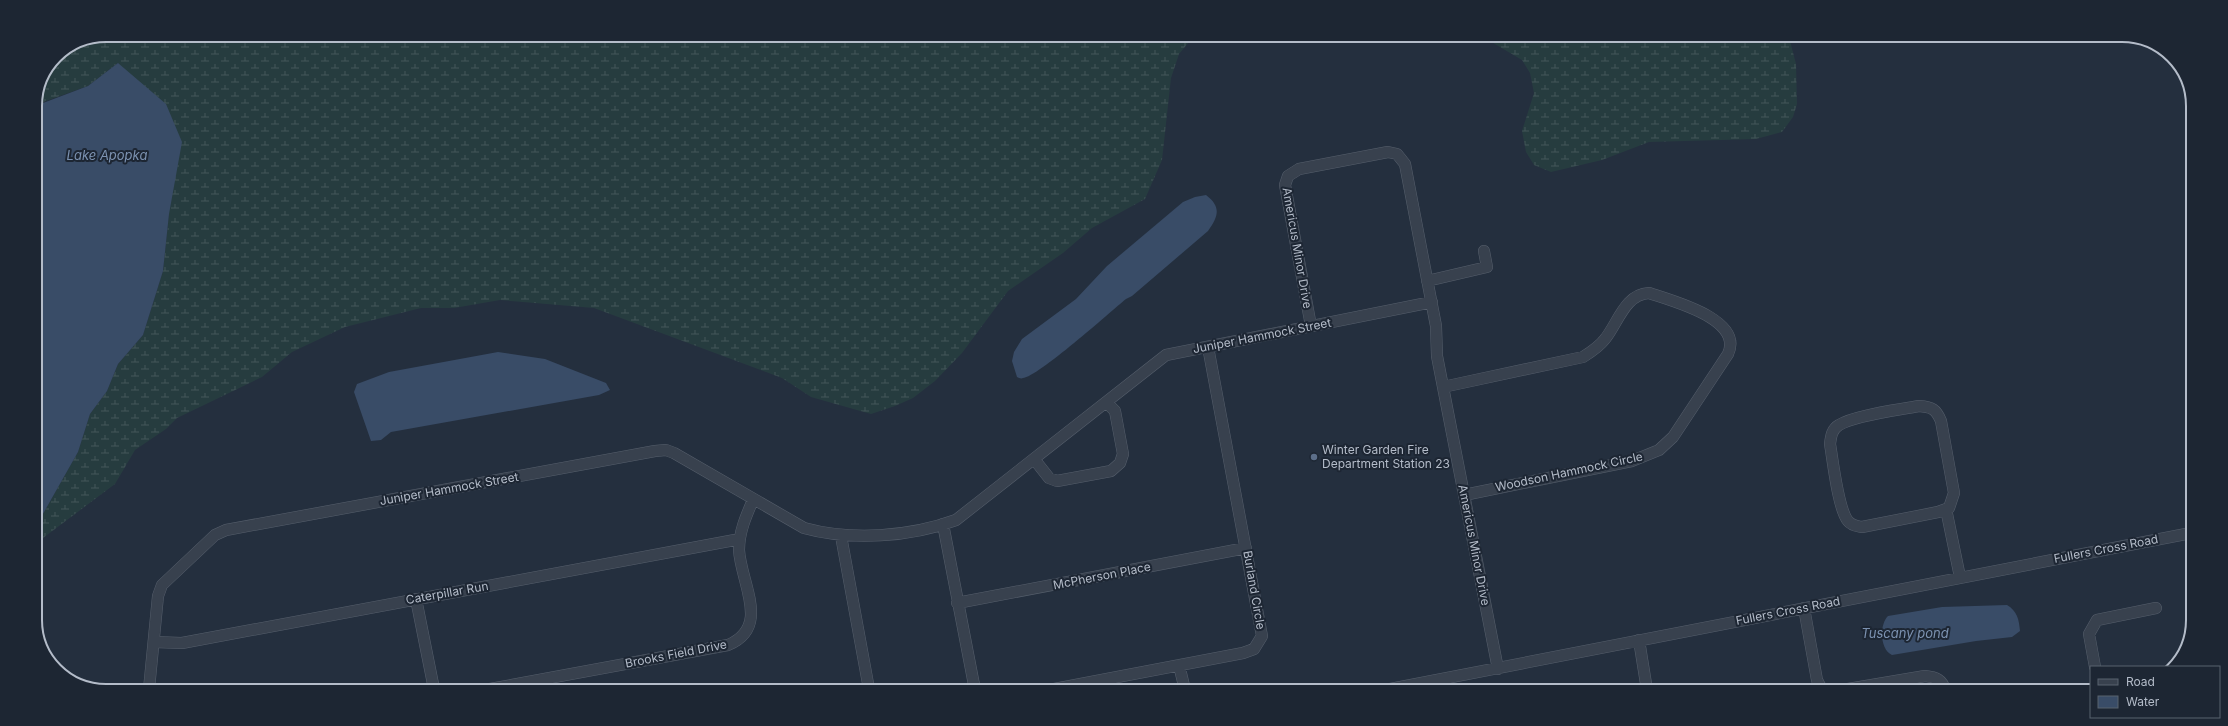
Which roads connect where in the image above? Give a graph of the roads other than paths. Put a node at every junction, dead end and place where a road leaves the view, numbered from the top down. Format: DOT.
graph roads {
  1 [pos="1484,251"];
  2 [pos="1428,281"];
  3 [pos="1432,302"];
  4 [pos="1311,326"];
  5 [pos="1208,347"];
  6 [pos="1443,387"];
  7 [pos="1106,402"];
  8 [pos="1034,458"];
  9 [pos="1464,495"];
  10 [pos="753,500"];
  11 [pos="1946,509"];
  12 [pos="944,524"];
  13 [pos="2186,534"];
  14 [pos="841,536"];
  15 [pos="740,539"];
  16 [pos="1246,548"];
  17 [pos="1960,577"];
  18 [pos="416,599"];
  19 [pos="957,603"];
  20 [pos="1804,608"];
  21 [pos="2156,608"];
  22 [pos="1639,640"];
  23 [pos="154,642"];
  24 [pos="1179,665"];
  25 [pos="2095,666"];
  26 [pos="1498,668"];
  27 [pos="149,684"];
  28 [pos="433,684"];
  29 [pos="517,684"];
  30 [pos="868,684"];
  31 [pos="974,684"];
  32 [pos="1080,684"];
  33 [pos="1183,684"];
  34 [pos="1416,684"];
  35 [pos="1646,684"];
  36 [pos="1819,684"];
  37 [pos="1878,684"];
  38 [pos="1942,684"];
  1 -- 2 [label="street"];
  2 -- 3 [label="street, Americus Minor Drive"];
  2 -- 4 [label="street, Americus Minor Drive"];
  3 -- 4 [label="street, Juniper Hammock Street"];
  3 -- 6 [label="street, Americus Minor Drive"];
  4 -- 5 [label="street, Juniper Hammock Street"];
  5 -- 7 [label="street, Juniper Hammock Street"];
  5 -- 16 [label="street, Burland Circle"];
  6 -- 9 [label="street, Americus Minor Drive"];
  6 -- 9 [label="street, Woodson Hammock Circle"];
  7 -- 8 [label="street, Juniper Hammock Street"];
  7 -- 8 [label="street"];
  8 -- 12 [label="street, Juniper Hammock Street"];
  9 -- 26 [label="street, Americus Minor Drive"];
  10 -- 14 [label="street, Juniper Hammock Street"];
  10 -- 15 [label="street, Brooks Field Drive"];
  10 -- 23 [label="street, Juniper Hammock Street"];
  11 -- 11 [label="street"];
  11 -- 17 [label="street"];
  12 -- 14 [label="street, Juniper Hammock Street"];
  12 -- 19 [label="street"];
  13 -- 17 [label="street, Fullers Cross Road"];
  14 -- 30 [label="street"];
  15 -- 18 [label="street, Caterpillar Run"];
  15 -- 29 [label="street, Brooks Field Drive"];
  16 -- 19 [label="street, McPherson Place"];
  16 -- 24 [label="street, Burland Circle"];
  17 -- 20 [label="street, Fullers Cross Road"];
  18 -- 23 [label="street, Caterpillar Run"];
  18 -- 28 [label="street"];
  19 -- 31 [label="street"];
  20 -- 22 [label="street, Fullers Cross Road"];
  20 -- 36 [label="street"];
  21 -- 25 [label="street"];
  22 -- 26 [label="street, Fullers Cross Road"];
  22 -- 35 [label="street"];
  23 -- 27 [label="street, Juniper Hammock Street"];
  24 -- 32 [label="street, Burland Circle"];
  24 -- 33 [label="street"];
  26 -- 34 [label="street, Fullers Cross Road"];
  37 -- 38 [label="street"];
}
